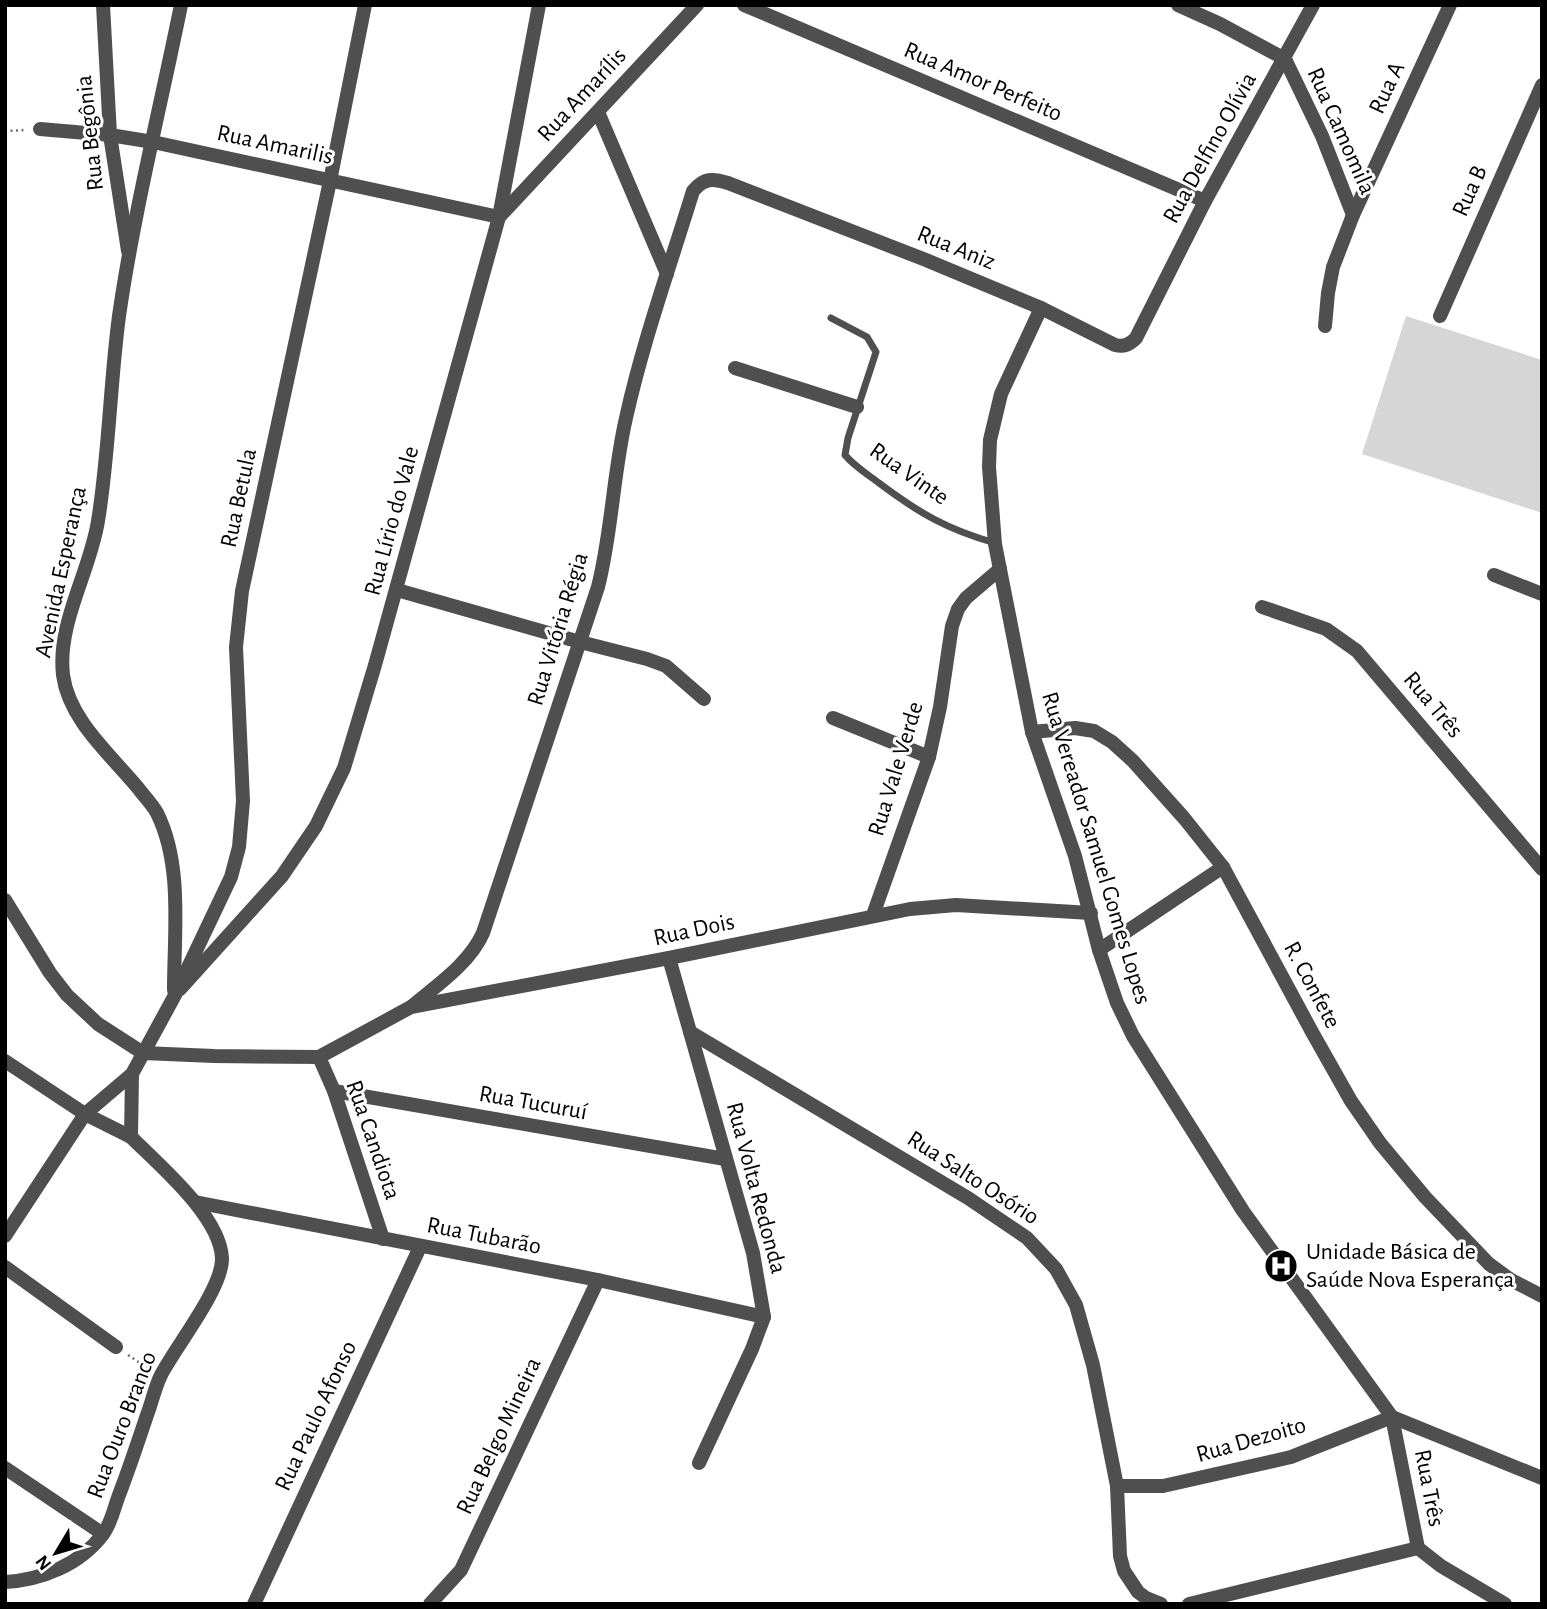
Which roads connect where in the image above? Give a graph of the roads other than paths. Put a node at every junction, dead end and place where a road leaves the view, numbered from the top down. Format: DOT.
graph roads {
  1 [pos="103,5"];
  2 [pos="181,5"];
  3 [pos="365,5"];
  4 [pos="539,5"];
  5 [pos="697,5"];
  6 [pos="744,5"];
  7 [pos="1178,5"];
  8 [pos="1313,5"];
  9 [pos="1450,5"];
  10 [pos="682,12"];
  11 [pos="1284,60"];
  12 [pos="1542,85"];
  13 [pos="597,111"];
  14 [pos="40,129"];
  15 [pos="110,135"];
  16 [pos="153,142"];
  17 [pos="330,181"];
  18 [pos="728,183"];
  19 [pos="1205,201"];
  20 [pos="1353,215"];
  21 [pos="499,217"];
  22 [pos="129,256"];
  23 [pos="667,274"];
  24 [pos="1041,308"];
  25 [pos="1149,314"];
  26 [pos="1440,316"];
  27 [pos="831,318"];
  28 [pos="1325,326"];
  29 [pos="735,368"];
  30 [pos="857,407"];
  31 [pos="995,544"];
  32 [pos="1000,569"];
  33 [pos="1494,575"];
  34 [pos="397,590"];
  35 [pos="1542,594"];
  36 [pos="1262,607"];
  37 [pos="580,642"];
  38 [pos="704,699"];
  39 [pos="833,718"];
  40 [pos="1032,732"];
  41 [pos="929,757"];
  42 [pos="1223,867"];
  43 [pos="1542,869"];
  44 [pos="5,900"];
  45 [pos="1091,913"];
  46 [pos="873,915"];
  47 [pos="1099,950"];
  48 [pos="669,958"];
  49 [pos="174,995"];
  50 [pos="411,1007"];
  51 [pos="690,1032"];
  52 [pos="143,1053"];
  53 [pos="318,1056"];
  54 [pos="5,1061"];
  55 [pos="132,1074"];
  56 [pos="334,1091"];
  57 [pos="85,1114"];
  58 [pos="131,1137"];
  59 [pos="725,1159"];
  60 [pos="195,1202"];
  61 [pos="5,1236"];
  62 [pos="383,1239"];
  63 [pos="420,1247"];
  64 [pos="5,1267"];
  65 [pos="597,1280"];
  66 [pos="1542,1296"];
  67 [pos="764,1317"];
  68 [pos="116,1347"];
  69 [pos="1392,1417"];
  70 [pos="699,1463"];
  71 [pos="5,1468"];
  72 [pos="1542,1478"];
  73 [pos="1117,1486"];
  74 [pos="103,1534"];
  75 [pos="1418,1548"];
  76 [pos="5,1582"];
  77 [pos="254,1604"];
  78 [pos="430,1604"];
  79 [pos="1160,1604"];
  80 [pos="1189,1604"];
  81 [pos="1505,1604"];
  1 -- 15 [label="street, Rua Begônia"];
  2 -- 16 [label="street, Avenida Esperança"];
  3 -- 17 [label="street, Rua Betula"];
  4 -- 21 [label="street, Rua Lírio do Vale"];
  5 -- 10 [label="street, Rua Amarílis"];
  6 -- 19 [label="street, Rua Amor Perfeito"];
  7 -- 11 [label="street, Rua Camomila"];
  8 -- 11 [label="street, Rua Delfino Olívia"];
  9 -- 20 [label="street, Rua A"];
  10 -- 13 [label="street, Rua Amarílis"];
  11 -- 19 [label="street, Rua Delfino Olívia"];
  11 -- 20 [label="street, Rua Camomila"];
  12 -- 26 [label="street, Rua B"];
  13 -- 21 [label="street, Rua Amarílis"];
  13 -- 23 [label="street"];
  14 -- 15 [label="street, Rua Amarilis"];
  15 -- 16 [label="street, Rua Amarilis"];
  15 -- 22 [label="street, Rua Begônia"];
  16 -- 17 [label="street, Rua Amarilis"];
  16 -- 22 [label="street, Avenida Esperança"];
  17 -- 21 [label="street, Rua Amarilis"];
  17 -- 49 [label="street, Rua Betula"];
  18 -- 23 [label="street, Rua Vitória Régia"];
  18 -- 24 [label="street, Rua Aniz"];
  19 -- 25 [label="street, Rua Delfino Olívia"];
  20 -- 28 [label="street, Rua A"];
  21 -- 34 [label="street, Rua Lírio do Vale"];
  22 -- 49 [label="street, Avenida Esperança"];
  23 -- 37 [label="street, Rua Vitória Régia"];
  24 -- 25 [label="street, Rua Aniz"];
  24 -- 31 [label="street, Rua Vereador Samuel Gomes Lopes"];
  27 -- 30 [label="lane, Rua Vinte"];
  29 -- 30 [label="street"];
  30 -- 31 [label="lane, Rua Vinte"];
  31 -- 32 [label="street, Rua Vereador Samuel Gomes Lopes"];
  32 -- 40 [label="street, Rua Vereador Samuel Gomes Lopes"];
  32 -- 41 [label="street, Rua Vale Verde"];
  33 -- 35 [label="street"];
  34 -- 37 [label="street"];
  34 -- 49 [label="street, Rua Lírio do Vale"];
  36 -- 43 [label="street, Rua Três"];
  37 -- 38 [label="street"];
  37 -- 50 [label="street, Rua Vitória Régia"];
  39 -- 41 [label="street"];
  40 -- 42 [label="street, R. Confete"];
  40 -- 45 [label="street, Rua Vereador Samuel Gomes Lopes"];
  41 -- 46 [label="street, Rua Vale Verde"];
  42 -- 47 [label="street"];
  42 -- 66 [label="street, R. Confete"];
  44 -- 52 [label="street"];
  45 -- 46 [label="street, Rua Dois"];
  45 -- 47 [label="street, Rua Vereador Samuel Gomes Lopes"];
  46 -- 48 [label="street, Rua Dois"];
  47 -- 69 [label="street, Rua Vereador Samuel Gomes Lopes"];
  48 -- 50 [label="street, Rua Dois"];
  48 -- 51 [label="street, Rua Volta Redonda"];
  49 -- 52 [label="street"];
  50 -- 53 [label="street, Rua Dois"];
  51 -- 59 [label="street, Rua Volta Redonda"];
  51 -- 73 [label="street, Rua Salto Osório"];
  52 -- 53 [label="street"];
  52 -- 55 [label="street"];
  53 -- 56 [label="street, Rua Candiota"];
  54 -- 57 [label="street, Rua Ouro Branco"];
  55 -- 57 [label="street"];
  55 -- 58 [label="street"];
  56 -- 59 [label="street, Rua Tucuruí"];
  56 -- 62 [label="street, Rua Candiota"];
  57 -- 58 [label="street, Rua Ouro Branco"];
  57 -- 61 [label="street"];
  58 -- 60 [label="street, Rua Ouro Branco"];
  59 -- 67 [label="street, Rua Volta Redonda"];
  60 -- 62 [label="street, Rua Tubarão"];
  60 -- 74 [label="street, Rua Ouro Branco"];
  62 -- 63 [label="street, Rua Tubarão"];
  63 -- 65 [label="street, Rua Tubarão"];
  63 -- 77 [label="street, Rua Paulo Afonso"];
  64 -- 68 [label="street"];
  65 -- 67 [label="street, Rua Tubarão"];
  65 -- 78 [label="street, Rua Belgo Mineira"];
  67 -- 70 [label="street"];
  69 -- 72 [label="street"];
  69 -- 73 [label="street, Rua Dezoito"];
  69 -- 75 [label="street, Rua Três"];
  71 -- 74 [label="street"];
  73 -- 79 [label="street, Rua Salto Osório"];
  74 -- 76 [label="street, Rua Ouro Branco"];
  75 -- 80 [label="street"];
  75 -- 81 [label="street, Rua Três"];
}
